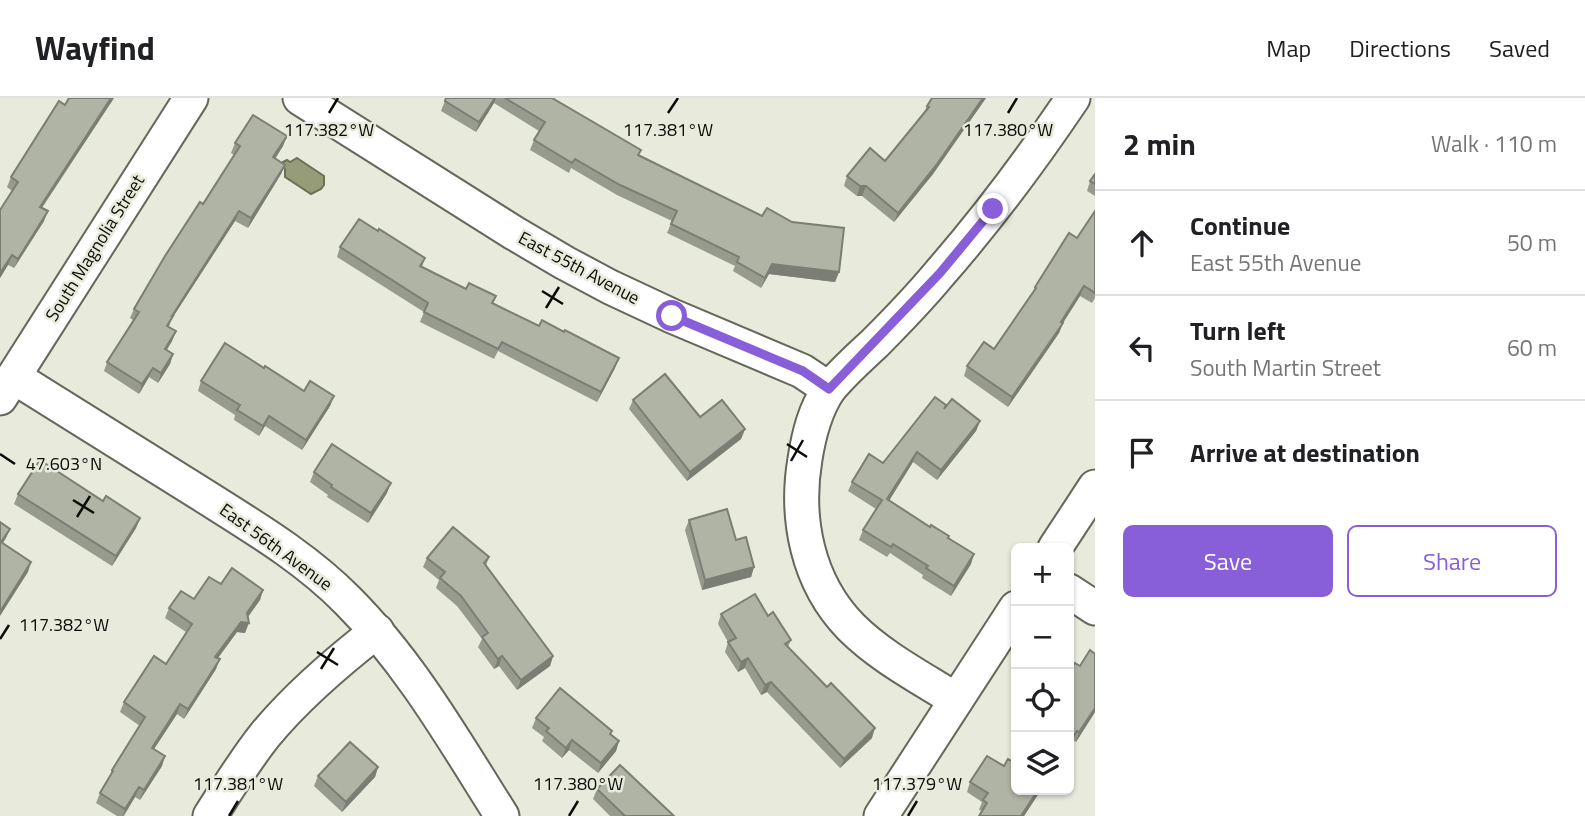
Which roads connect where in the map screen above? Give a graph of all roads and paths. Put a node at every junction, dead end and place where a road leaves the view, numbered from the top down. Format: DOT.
graph roads {
  1 [pos="191,98"];
  2 [pos="300,98"];
  3 [pos="1073,98"];
  4 [pos="7,387"];
  5 [pos="829,389"];
  6 [pos="1095,487"];
  7 [pos="1058,543"];
  8 [pos="1074,594"];
  9 [pos="1095,608"];
  10 [pos="1011,616"];
  11 [pos="377,631"];
  12 [pos="956,700"];
  13 [pos="210,816"];
  14 [pos="502,816"];
  15 [pos="881,816"];
  1 -- 4 [label="street, South Magnolia Street"];
  2 -- 5 [label="street, East 55th Avenue"];
  3 -- 5 [label="street"];
  4 -- 11 [label="street, East 56th Avenue"];
  5 -- 12 [label="street"];
  6 -- 7 [label="street"];
  8 -- 9 [label="street"];
  10 -- 12 [label="street"];
  11 -- 13 [label="street"];
  11 -- 14 [label="street, East 56th Avenue"];
  12 -- 15 [label="street"];
}
